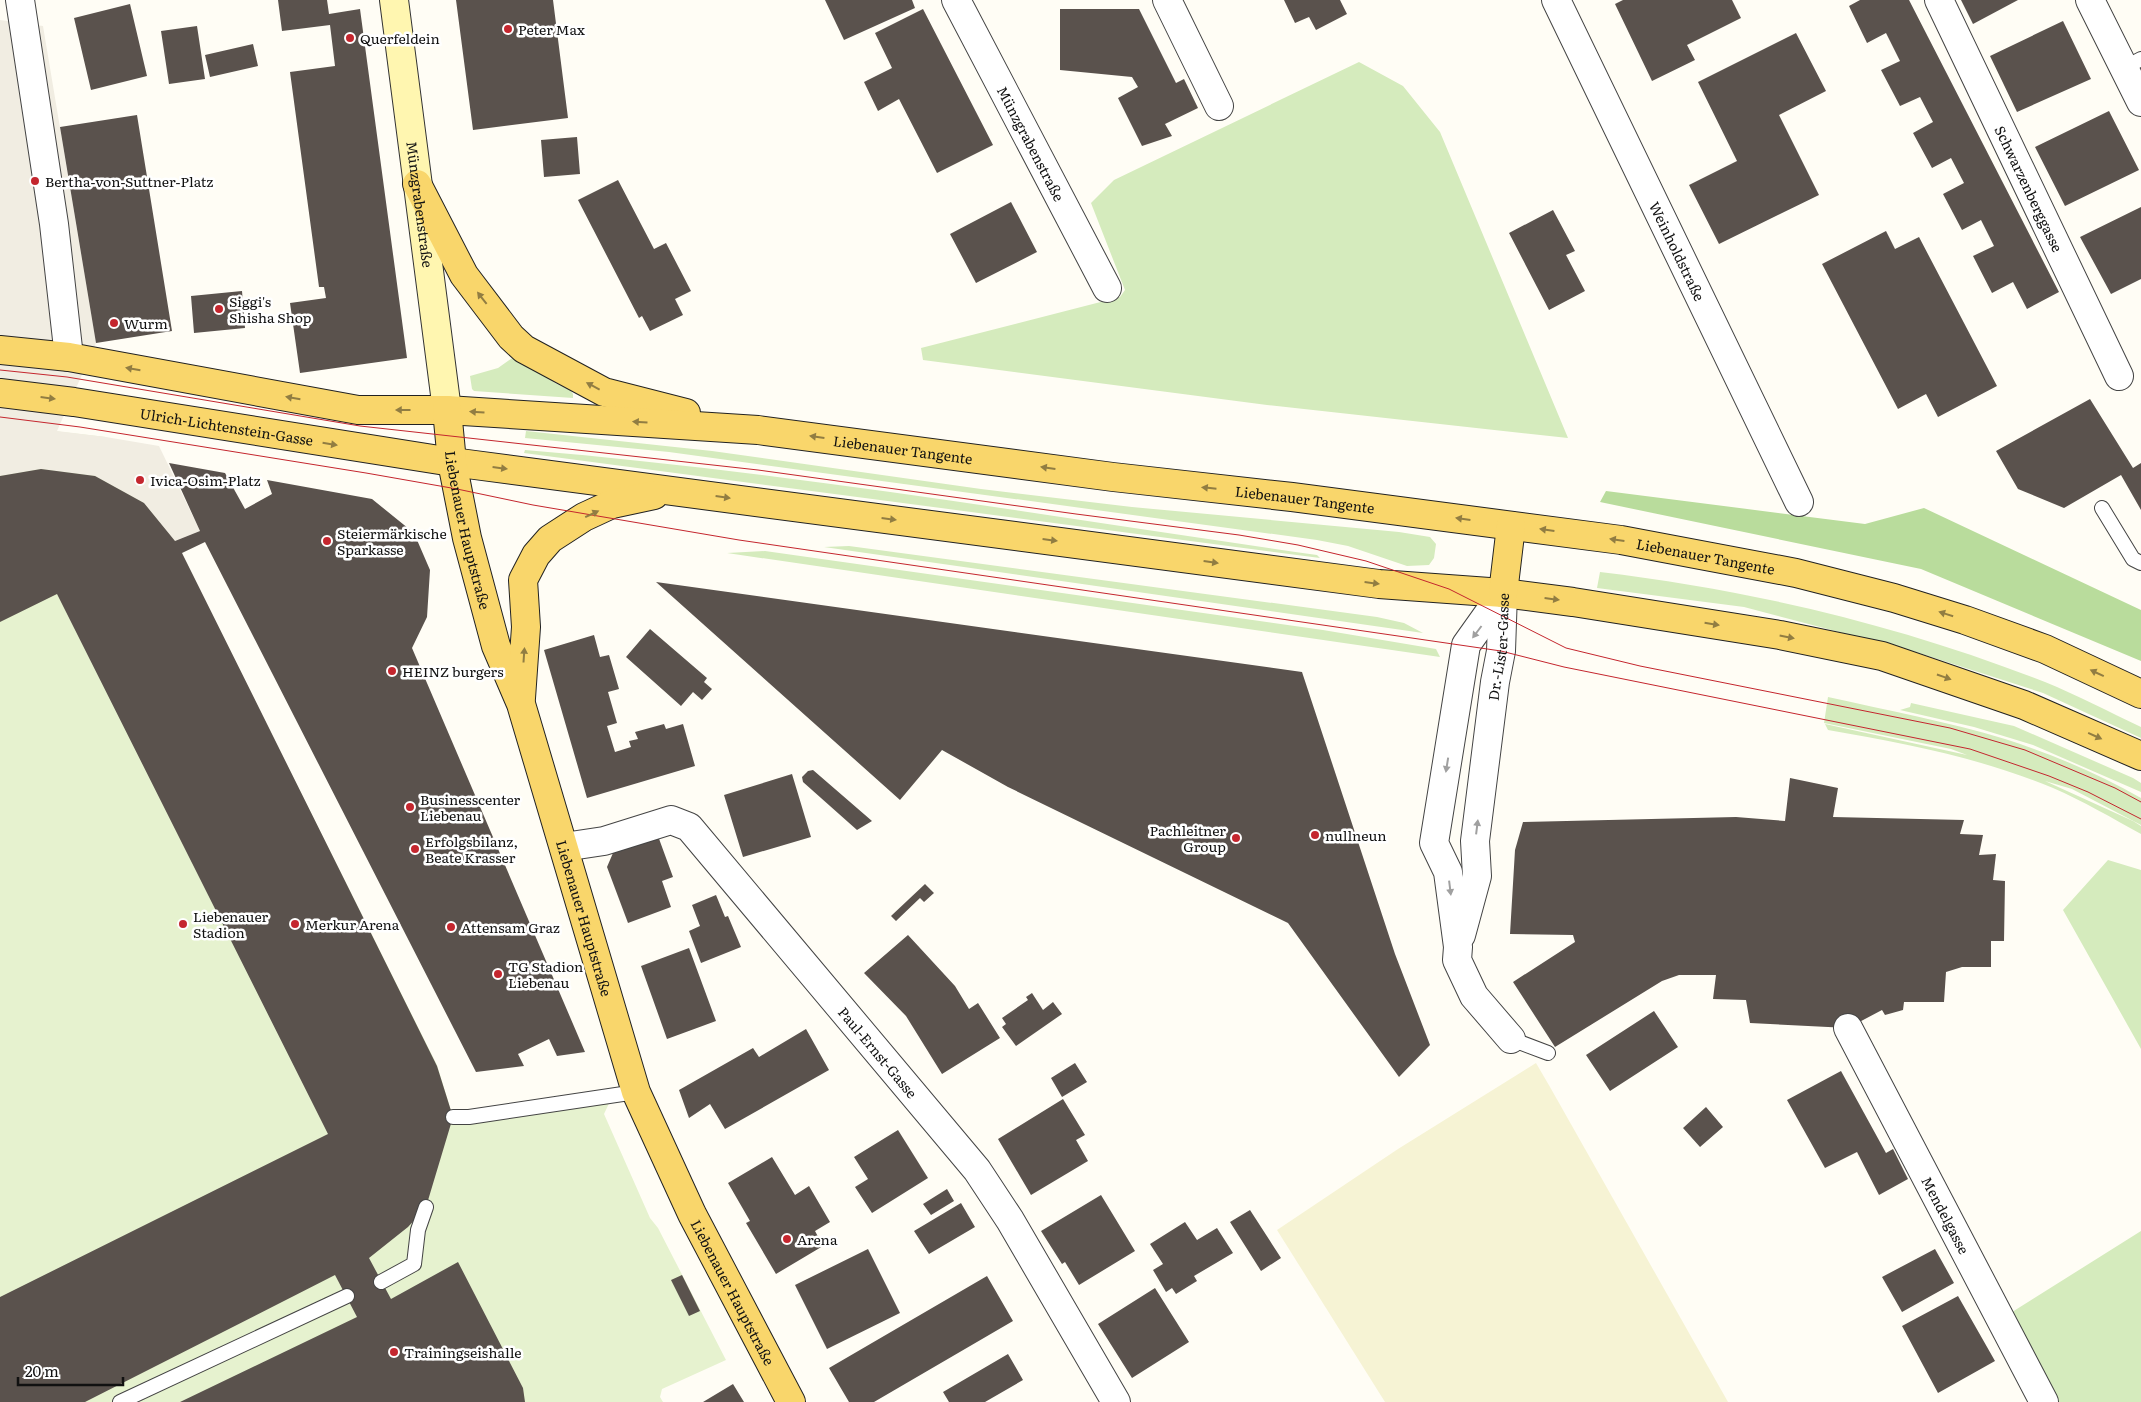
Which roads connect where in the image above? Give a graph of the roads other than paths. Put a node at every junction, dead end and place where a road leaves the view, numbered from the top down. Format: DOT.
graph roads {
  1 [pos="20,0"];
  2 [pos="394,0"];
  3 [pos="956,0"];
  4 [pos="1167,0"];
  5 [pos="1556,0"];
  6 [pos="1939,0"];
  7 [pos="2090,0"];
  8 [pos="2133,63"];
  9 [pos="2141,102"];
  10 [pos="1219,106"];
  11 [pos="417,184"];
  12 [pos="1106,288"];
  13 [pos="0,350"];
  14 [pos="69,357"];
  15 [pos="2119,376"];
  16 [pos="0,393"];
  17 [pos="447,410"];
  18 [pos="758,430"];
  19 [pos="452,462"];
  20 [pos="675,491"];
  21 [pos="1799,502"];
  22 [pos="2102,508"];
  23 [pos="1511,526"];
  24 [pos="2141,563"];
  25 [pos="1503,593"];
  26 [pos="2141,694"];
  27 [pos="521,704"];
  28 [pos="2141,756"];
  29 [pos="564,847"];
  30 [pos="1458,947"];
  31 [pos="1848,1028"];
  32 [pos="1511,1039"];
  33 [pos="1548,1053"];
  34 [pos="636,1092"];
  35 [pos="453,1117"];
  36 [pos="426,1207"];
  37 [pos="382,1282"];
  38 [pos="346,1296"];
  39 [pos="120,1402"];
  40 [pos="791,1402"];
  41 [pos="1116,1402"];
  42 [pos="2044,1402"];
  1 -- 14 [label="street"];
  2 -- 11 [label="main road, Münzgrabenstraße"];
  3 -- 12 [label="street, Münzgrabenstraße"];
  4 -- 10 [label="street"];
  5 -- 21 [label="street, Weinholdstraße"];
  6 -- 15 [label="street, Schwarzenberggasse"];
  7 -- 8 [label="street"];
  8 -- 9 [label="street"];
  11 -- 17 [label="main road, Münzgrabenstraße"];
  18 -- 11 [label="main road, one-way"];
  13 -- 14 [label="main road"];
  17 -- 14 [label="main road, one-way"];
  16 -- 19 [label="main road, Ulrich-Lichtenstein-Gasse, one-way"];
  18 -- 17 [label="main road, Liebenauer Tangente, one-way"];
  17 -- 19 [label="main road, Liebenauer Hauptstraße"];
  23 -- 18 [label="main road, Liebenauer Tangente, one-way"];
  19 -- 20 [label="main road, one-way"];
  19 -- 27 [label="main road, Liebenauer Hauptstraße"];
  20 -- 25 [label="main road, one-way"];
  27 -- 20 [label="main road, one-way"];
  22 -- 24 [label="lane"];
  23 -- 25 [label="main road"];
  26 -- 23 [label="main road, Liebenauer Tangente, one-way"];
  25 -- 28 [label="main road, one-way"];
  30 -- 25 [label="street, Dr.-Lister-Gasse, one-way"];
  25 -- 30 [label="street, Dr.-Lister-Gasse, one-way"];
  27 -- 29 [label="main road, Liebenauer Hauptstraße"];
  29 -- 34 [label="main road, Liebenauer Hauptstraße"];
  29 -- 41 [label="street, Paul-Ernst-Gasse"];
  30 -- 32 [label="street, Dr.-Lister-Gasse"];
  31 -- 42 [label="street, Mendelgasse"];
  32 -- 33 [label="lane"];
  34 -- 35 [label="lane"];
  34 -- 40 [label="main road, Liebenauer Hauptstraße"];
  36 -- 37 [label="lane"];
  38 -- 39 [label="lane"];
}
